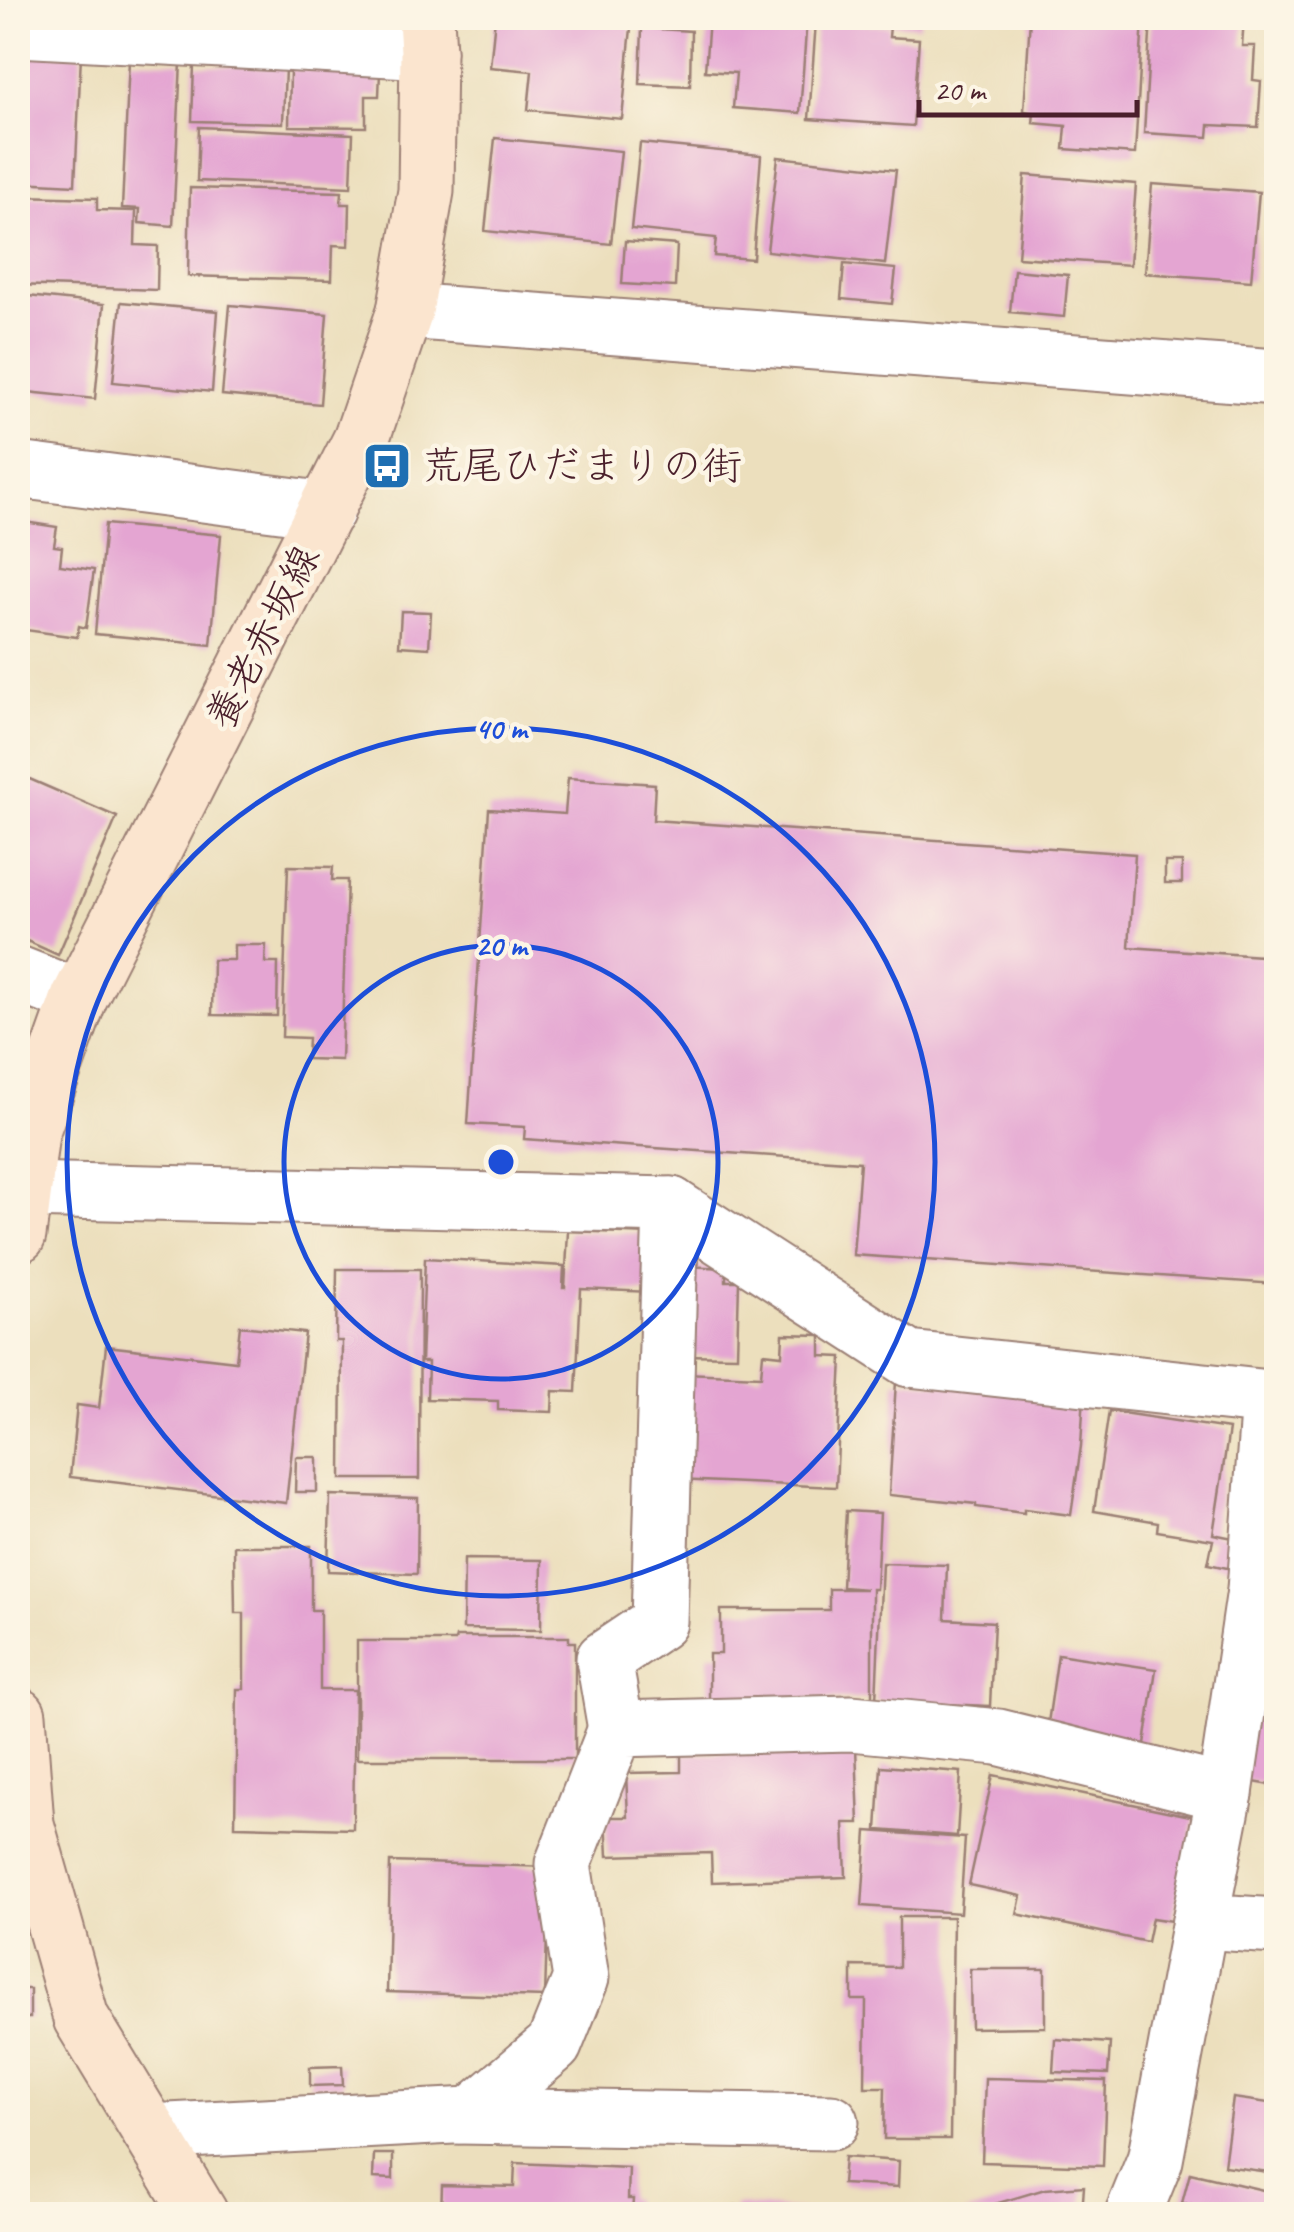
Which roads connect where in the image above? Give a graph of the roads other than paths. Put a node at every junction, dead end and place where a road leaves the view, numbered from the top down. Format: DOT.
graph roads {
  1 [pos="18,28"];
  2 [pos="427,34"];
  3 [pos="405,311"];
  4 [pos="1276,377"];
  5 [pos="18,470"];
  6 [pos="327,510"];
  7 [pos="18,974"];
  8 [pos="80,998"];
  9 [pos="671,1205"];
  10 [pos="20,1212"];
  11 [pos="18,1715"];
  12 [pos="616,1729"];
  13 [pos="1225,1792"];
  14 [pos="22,1825"];
  15 [pos="1200,1921"];
  16 [pos="1276,1926"];
  17 [pos="459,2116"];
  18 [pos="832,2122"];
  19 [pos="150,2132"];
  20 [pos="200,2214"];
  21 [pos="1133,2214"];
  1 -- 2 [label="street"];
  2 -- 3 [label="main road, 養老赤坂線"];
  3 -- 4 [label="street"];
  3 -- 6 [label="main road, 養老赤坂線"];
  5 -- 6 [label="street"];
  6 -- 8 [label="main road, 養老赤坂線"];
  7 -- 8 [label="street"];
  8 -- 10 [label="main road, 養老赤坂線"];
  9 -- 10 [label="street"];
  9 -- 12 [label="street"];
  9 -- 13 [label="street"];
  11 -- 14 [label="main road"];
  12 -- 13 [label="street"];
  12 -- 17 [label="street"];
  13 -- 15 [label="street"];
  14 -- 19 [label="main road"];
  15 -- 16 [label="street"];
  15 -- 21 [label="street"];
  17 -- 18 [label="street"];
  17 -- 19 [label="street"];
  19 -- 20 [label="main road"];
}
